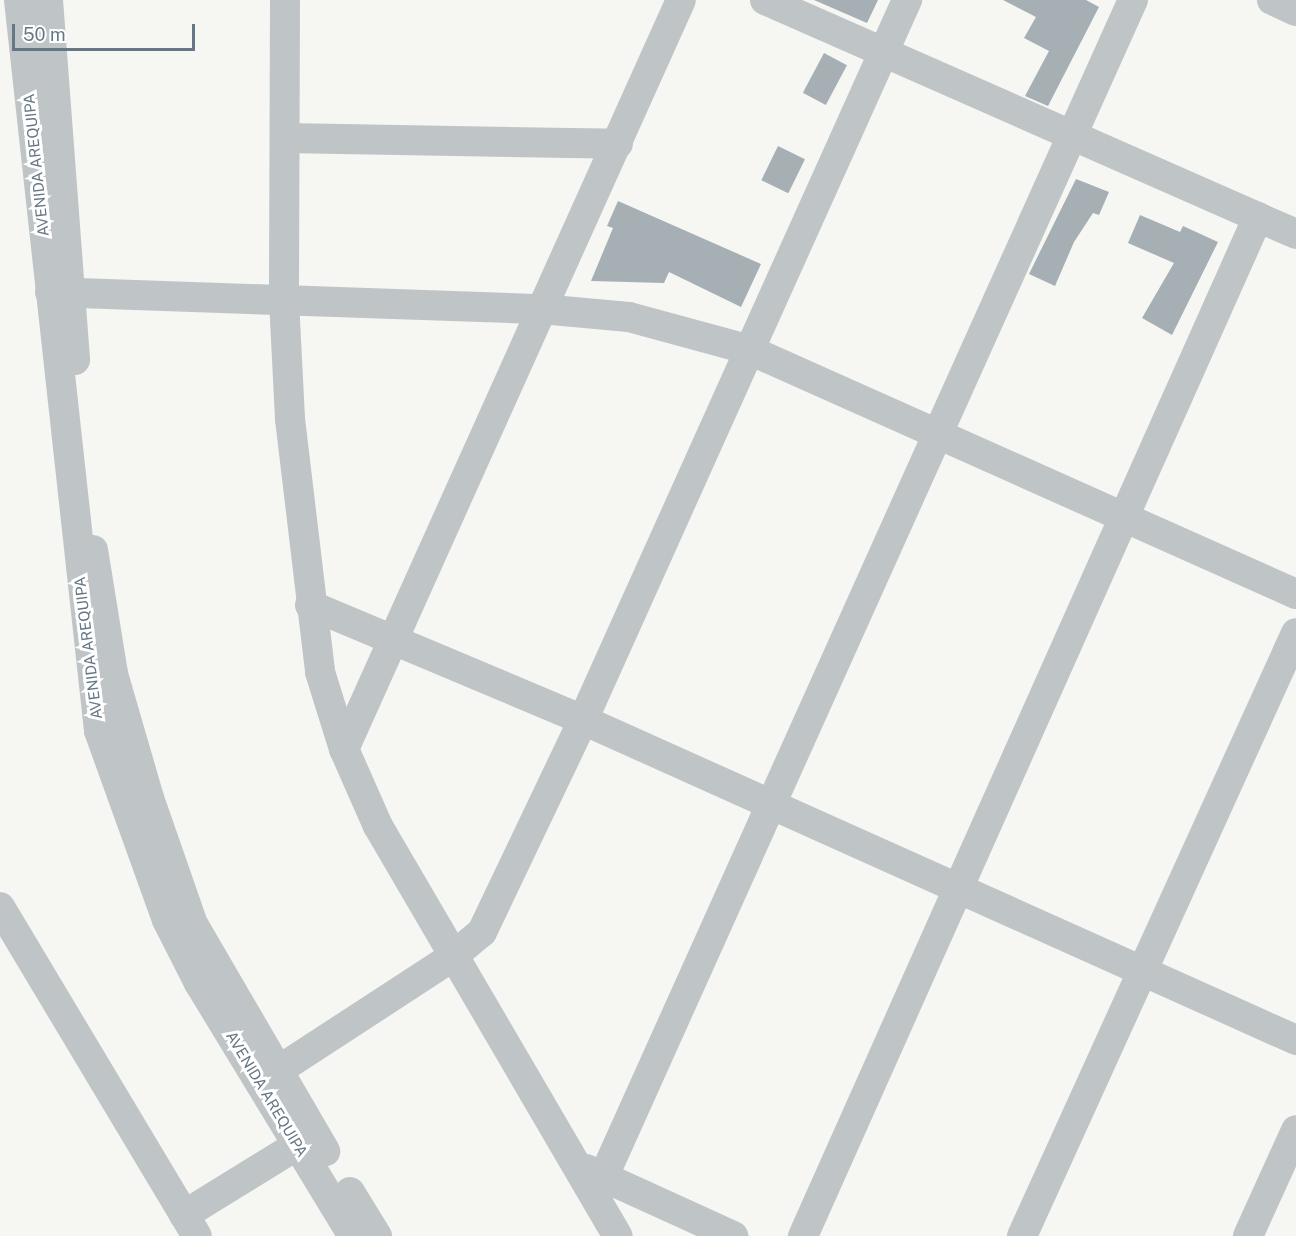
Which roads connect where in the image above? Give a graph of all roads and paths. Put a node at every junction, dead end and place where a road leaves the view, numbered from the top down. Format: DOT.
graph roads {
  1 [pos="19,0"];
  2 [pos="48,0"];
  3 [pos="285,0"];
  4 [pos="681,0"];
  5 [pos="765,0"];
  6 [pos="907,0"];
  7 [pos="1132,0"];
  8 [pos="1272,0"];
  9 [pos="1296,11"];
  10 [pos="885,50"];
  11 [pos="1071,135"];
  12 [pos="285,138"];
  13 [pos="618,144"];
  14 [pos="1258,217"];
  15 [pos="1296,234"];
  16 [pos="61,291"];
  17 [pos="284,300"];
  18 [pos="541,309"];
  19 [pos="747,349"];
  20 [pos="936,432"];
  21 [pos="1125,517"];
  22 [pos="1296,594"];
  23 [pos="310,605"];
  24 [pos="1296,633"];
  25 [pos="395,638"];
  26 [pos="583,720"];
  27 [pos="344,749"];
  28 [pos="769,806"];
  29 [pos="959,892"];
  30 [pos="0,907"];
  31 [pos="452,957"];
  32 [pos="1142,972"];
  33 [pos="1296,1040"];
  34 [pos="269,1076"];
  35 [pos="1296,1130"];
  36 [pos="306,1139"];
  37 [pos="572,1161"];
  38 [pos="603,1178"];
  39 [pos="190,1225"];
  40 [pos="352,1236"];
  41 [pos="377,1236"];
  42 [pos="618,1236"];
  43 [pos="734,1236"];
  44 [pos="803,1236"];
  45 [pos="1022,1236"];
  46 [pos="1248,1236"];
  1 -- 16 [label="street, AVENIDA AREQUIPA"];
  2 -- 16 [label="street, AVENIDA AREQUIPA"];
  3 -- 12 [label="street"];
  4 -- 13 [label="street"];
  5 -- 10 [label="street"];
  6 -- 10 [label="street"];
  7 -- 11 [label="street"];
  8 -- 9 [label="street"];
  10 -- 11 [label="street"];
  10 -- 19 [label="street"];
  11 -- 14 [label="street"];
  11 -- 20 [label="street"];
  12 -- 13 [label="street"];
  12 -- 17 [label="street"];
  13 -- 18 [label="street"];
  14 -- 15 [label="street"];
  14 -- 21 [label="street"];
  16 -- 17 [label="street"];
  16 -- 34 [label="street, AVENIDA AREQUIPA"];
  17 -- 18 [label="street"];
  17 -- 23 [label="street"];
  18 -- 19 [label="street"];
  18 -- 25 [label="street"];
  19 -- 20 [label="street"];
  19 -- 26 [label="street"];
  20 -- 21 [label="street"];
  20 -- 28 [label="street"];
  21 -- 22 [label="street"];
  21 -- 29 [label="street"];
  23 -- 25 [label="street"];
  23 -- 27 [label="street"];
  24 -- 32 [label="street"];
  25 -- 26 [label="street"];
  25 -- 27 [label="street"];
  26 -- 28 [label="street"];
  26 -- 31 [label="street"];
  27 -- 31 [label="street"];
  28 -- 29 [label="street"];
  28 -- 38 [label="street"];
  29 -- 32 [label="street"];
  29 -- 44 [label="street"];
  30 -- 39 [label="street"];
  31 -- 34 [label="street"];
  31 -- 37 [label="street"];
  32 -- 33 [label="street"];
  32 -- 45 [label="street"];
  34 -- 36 [label="street, AVENIDA AREQUIPA"];
  35 -- 46 [label="street"];
  36 -- 39 [label="street"];
  36 -- 40 [label="street, AVENIDA AREQUIPA"];
  36 -- 41 [label="street, AVENIDA AREQUIPA"];
  37 -- 38 [label="street"];
  37 -- 42 [label="street"];
  38 -- 43 [label="street"];
}
